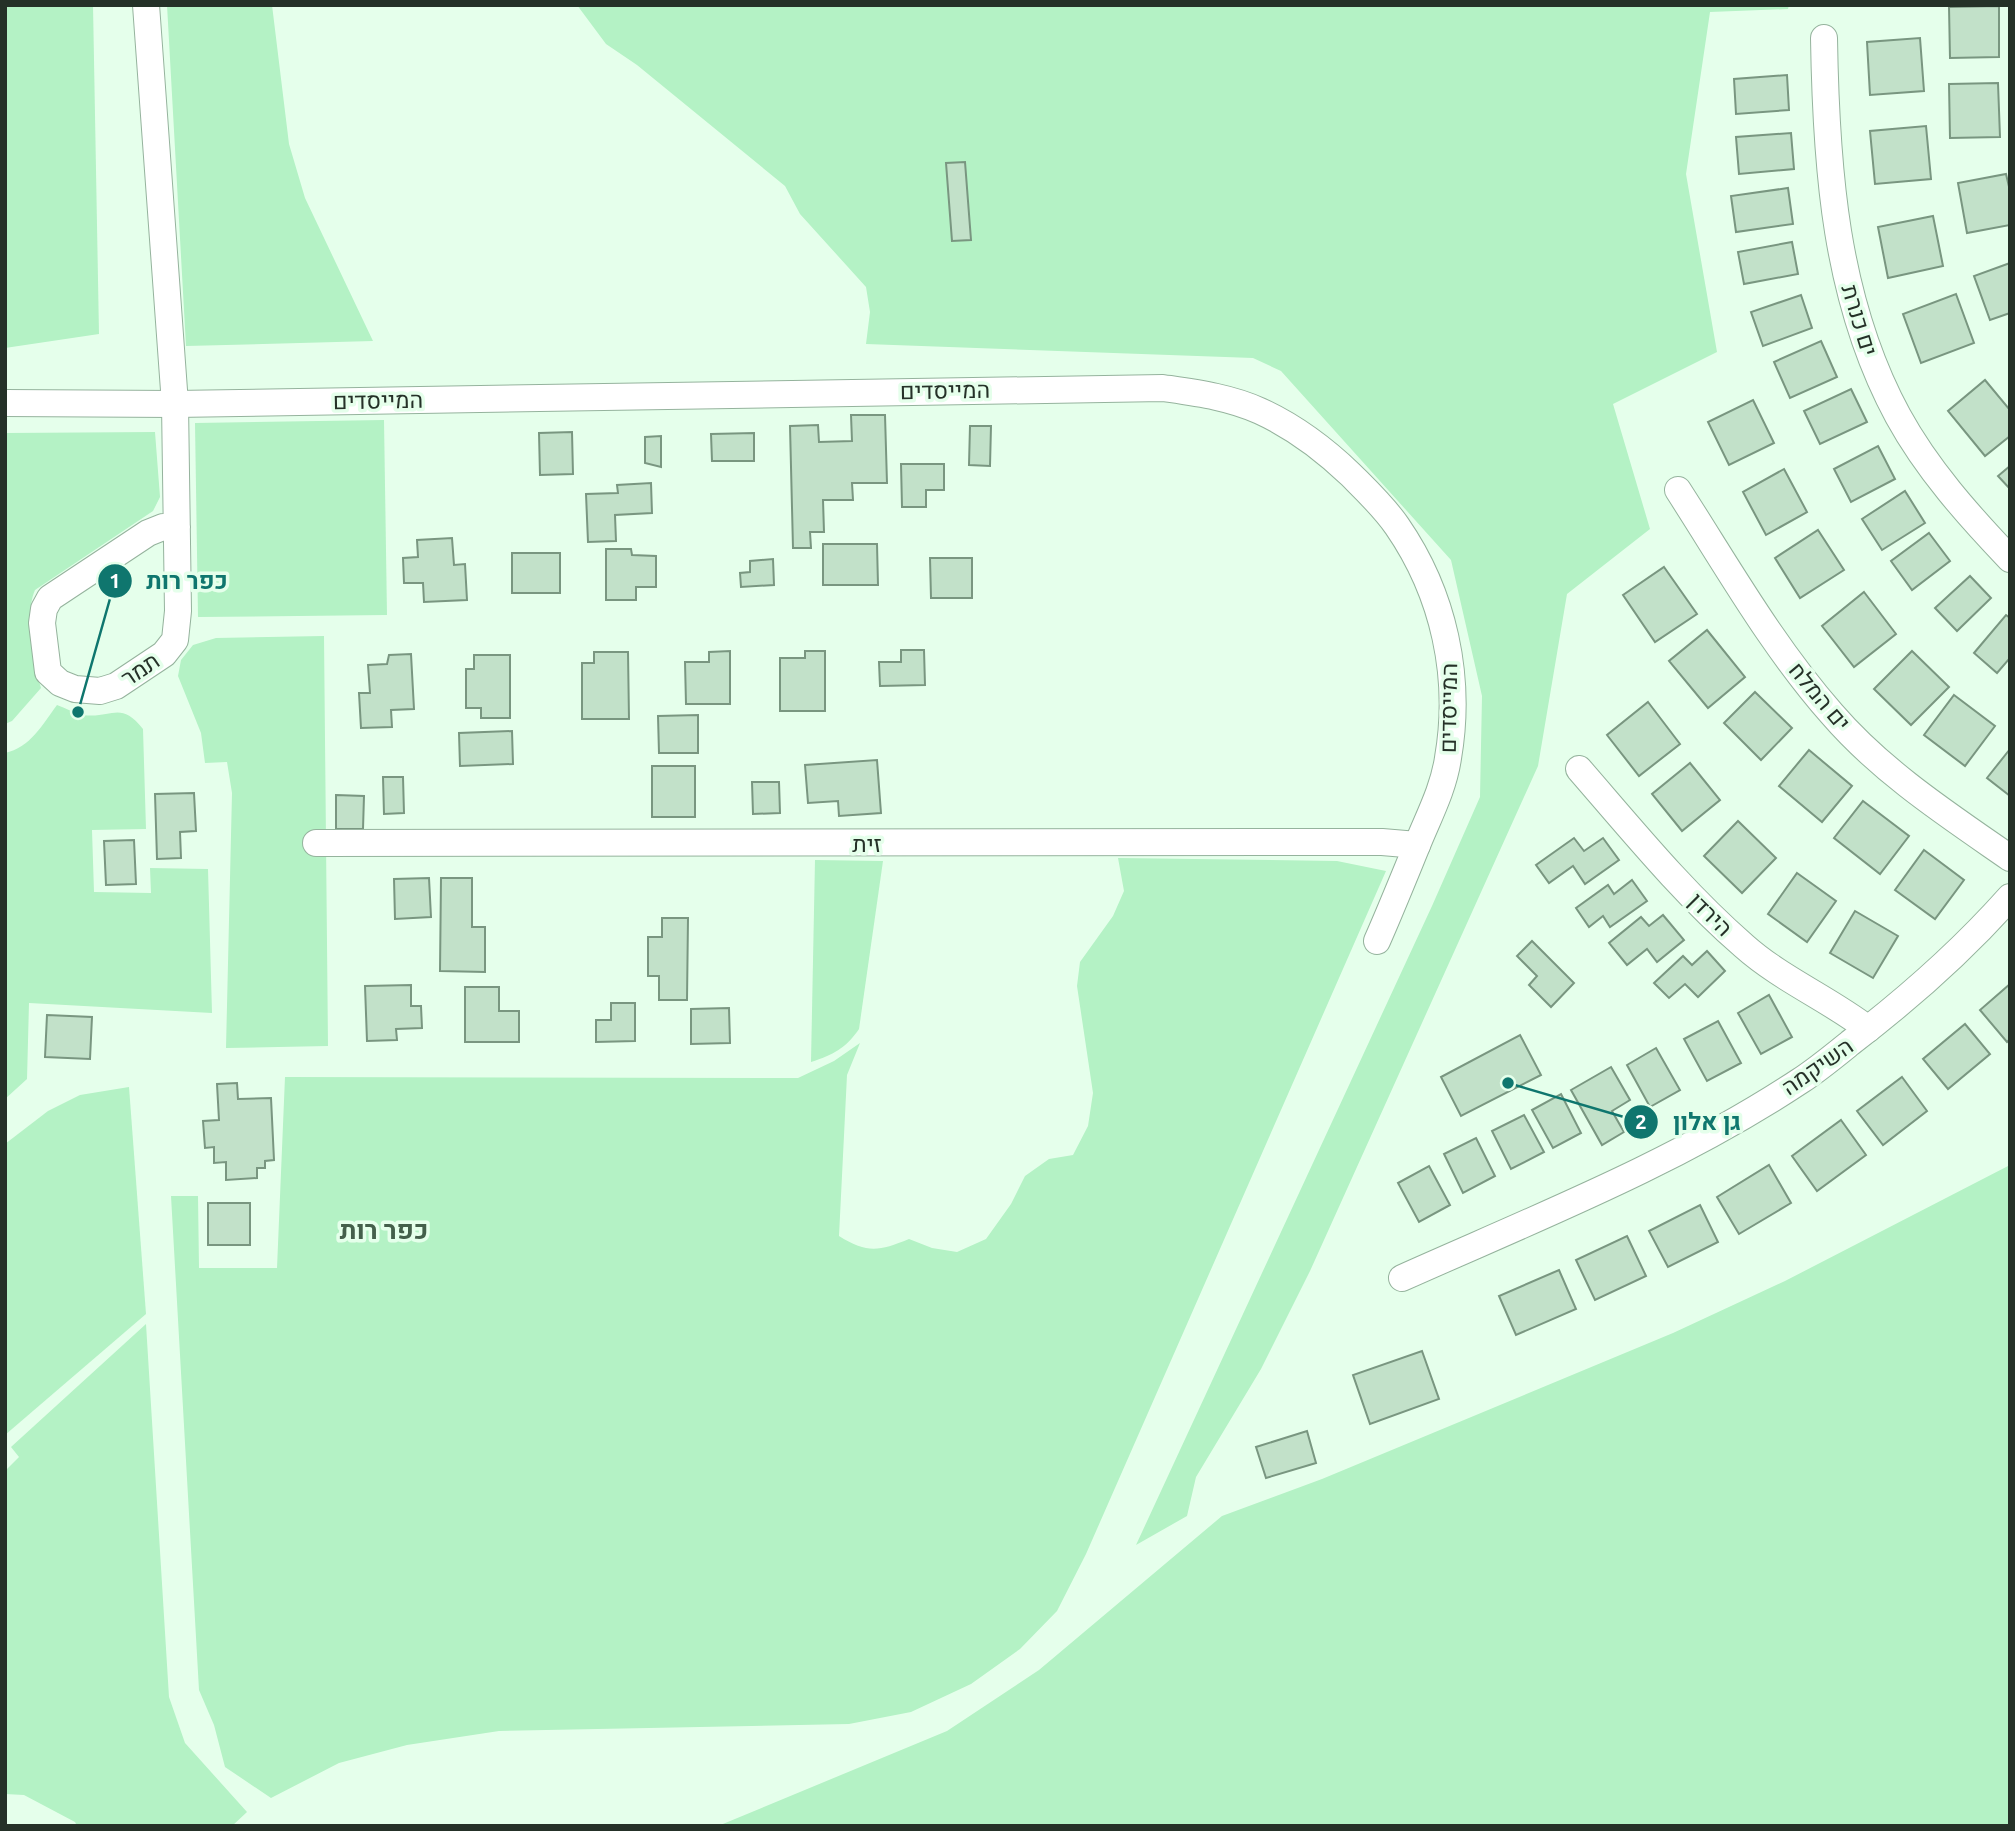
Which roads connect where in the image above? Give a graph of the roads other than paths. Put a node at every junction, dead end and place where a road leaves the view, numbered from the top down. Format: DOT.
graph roads {
  1 [pos="146,5"];
  2 [pos="1824,38"];
  3 [pos="5,402"];
  4 [pos="175,404"];
  5 [pos="1678,490"];
  6 [pos="177,527"];
  7 [pos="2010,559"];
  8 [pos="1579,769"];
  9 [pos="316,843"];
  10 [pos="1417,845"];
  11 [pos="2010,858"];
  12 [pos="2010,897"];
  13 [pos="1377,941"];
  14 [pos="1868,1029"];
  15 [pos="1402,1278"];
  1 -- 4 [label="street, תמר"];
  2 -- 7 [label="street, ים כנרת"];
  3 -- 4 [label="street, המייסדים"];
  4 -- 6 [label="street, תמר"];
  4 -- 10 [label="street, המייסדים"];
  5 -- 11 [label="street, ים המלח"];
  6 -- 6 [label="street, תמר"];
  8 -- 14 [label="street, הירדן"];
  9 -- 10 [label="street, זית"];
  10 -- 13 [label="street, המייסדים"];
  12 -- 14 [label="street, השיקמה"];
  14 -- 15 [label="street, השיקמה"];
}
